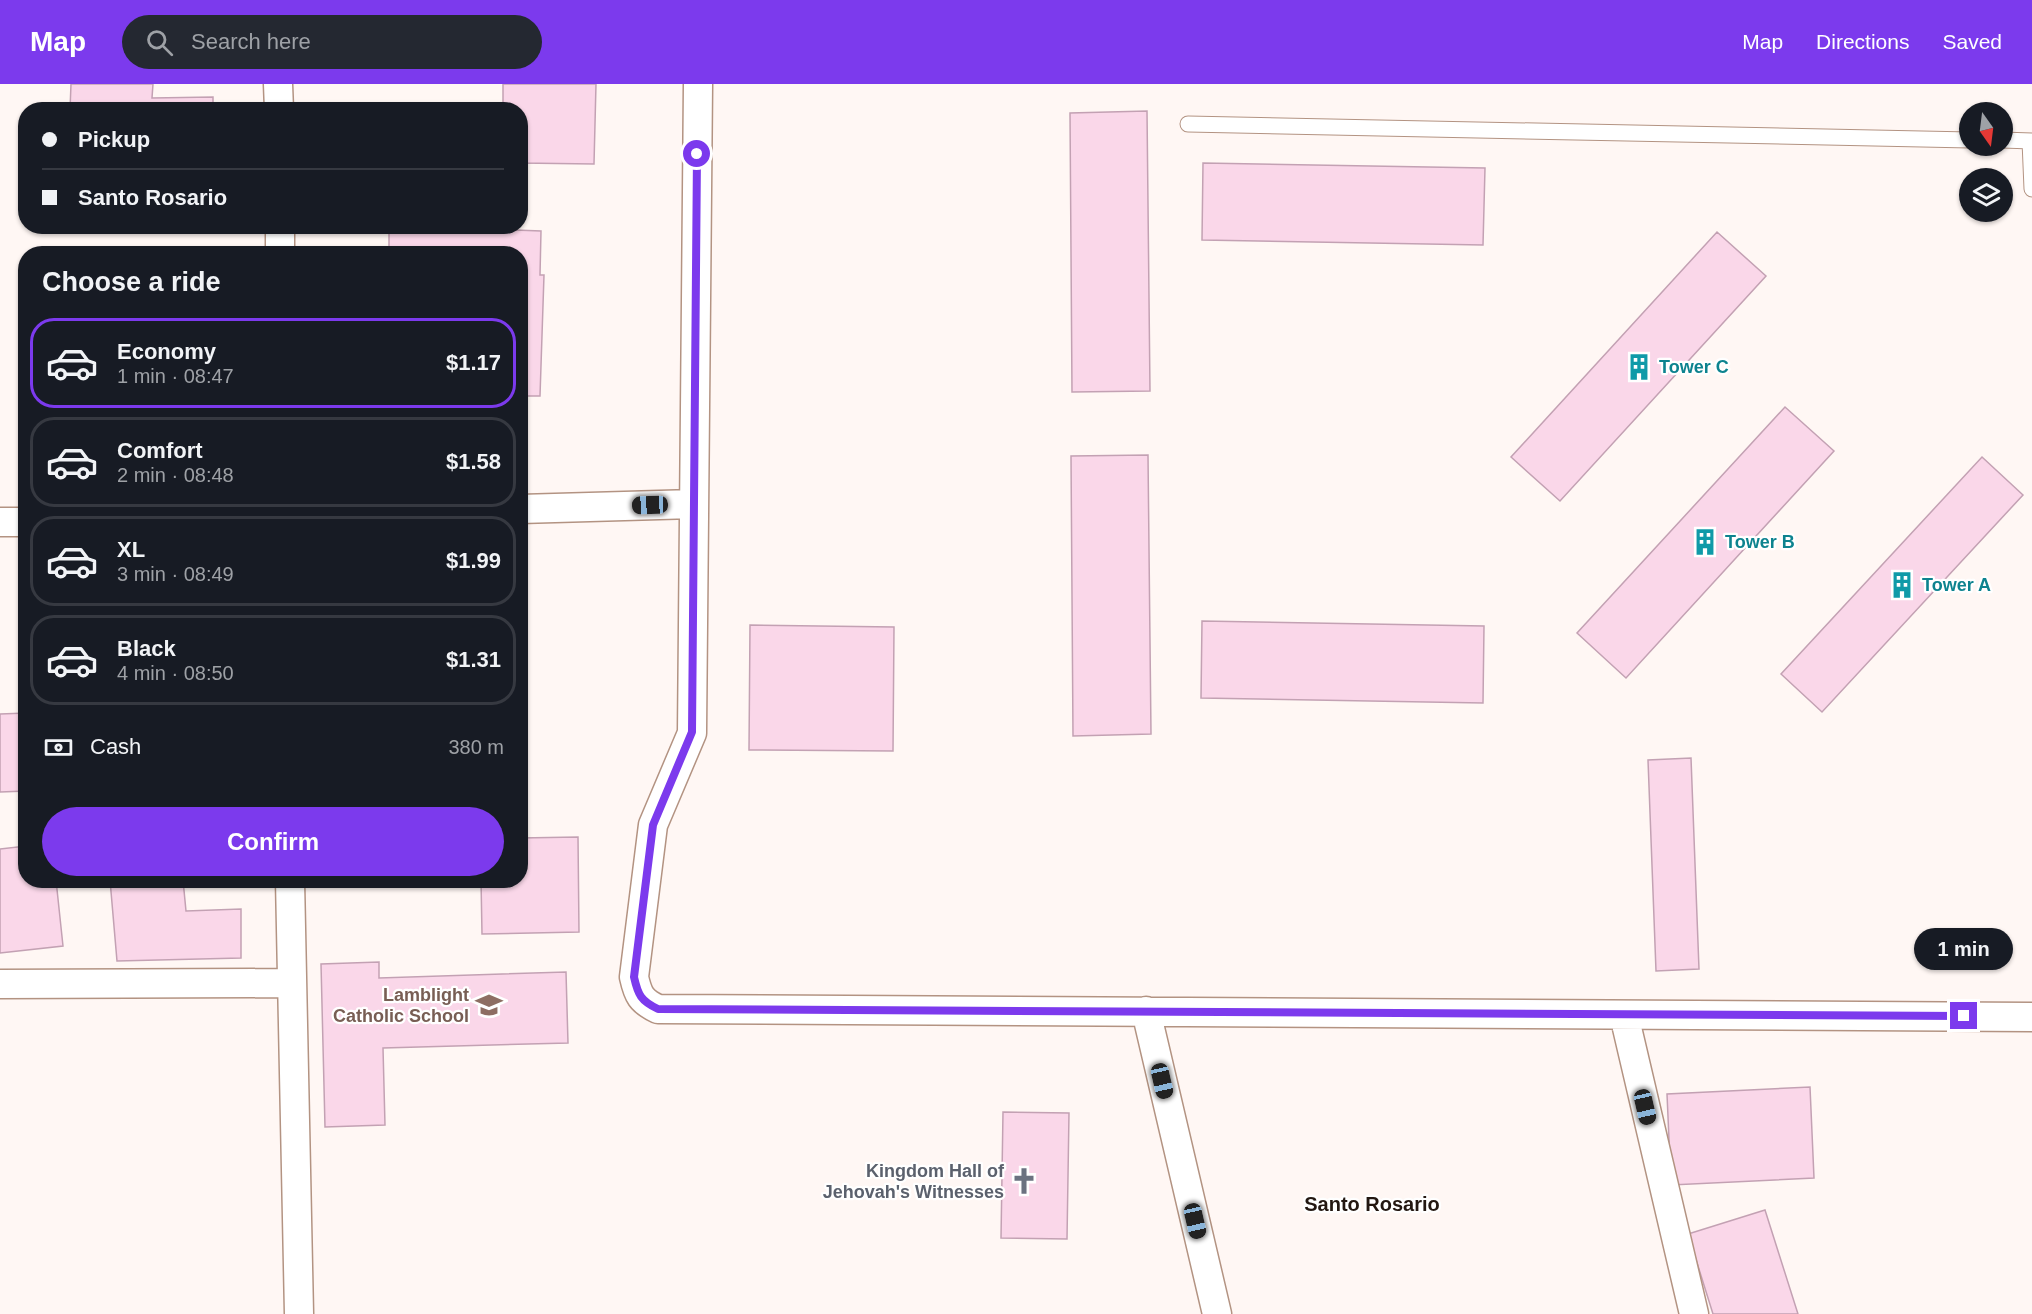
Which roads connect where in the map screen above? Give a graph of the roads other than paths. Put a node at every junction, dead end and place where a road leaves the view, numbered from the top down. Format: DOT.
graph roads {
  1 [pos="278,84"];
  2 [pos="698,84"];
  3 [pos="279,102"];
  4 [pos="1188,124"];
  5 [pos="1959,140"];
  6 [pos="2013,140"];
  7 [pos="2031,141"];
  8 [pos="2032,189"];
  9 [pos="694,504"];
  10 [pos="528,508"];
  11 [pos="0,522"];
  12 [pos="18,522"];
  13 [pos="290,888"];
  14 [pos="292,983"];
  15 [pos="0,984"];
  16 [pos="1146,1011"];
  17 [pos="1624,1015"];
  18 [pos="2032,1017"];
  19 [pos="299,1314"];
  20 [pos="1217,1314"];
  21 [pos="1694,1314"];
  1 -- 3 [label="street"];
  2 -- 9 [label="street"];
  4 -- 5 [label="lane"];
  6 -- 7 [label="lane"];
  7 -- 8 [label="lane"];
  9 -- 10 [label="street"];
  9 -- 16 [label="street"];
  11 -- 12 [label="street"];
  13 -- 14 [label="street"];
  14 -- 15 [label="street"];
  14 -- 19 [label="street"];
  16 -- 17 [label="street"];
  16 -- 20 [label="street"];
  17 -- 18 [label="street"];
  17 -- 21 [label="street"];
}
